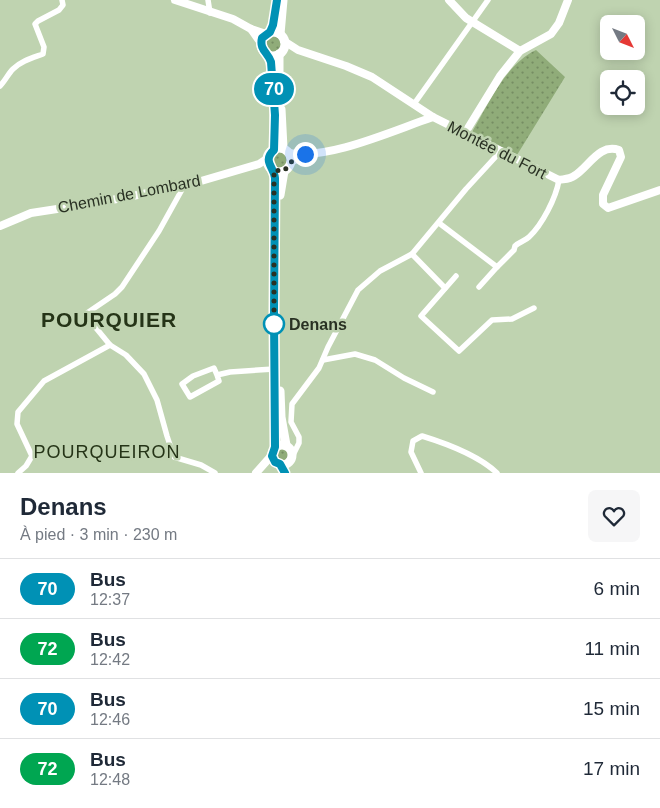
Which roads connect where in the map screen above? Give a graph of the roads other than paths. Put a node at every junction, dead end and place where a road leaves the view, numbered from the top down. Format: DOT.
graph roads {
  1 [pos="62,0"];
  2 [pos="175,0"];
  3 [pos="208,0"];
  4 [pos="277,0"];
  5 [pos="282,0"];
  6 [pos="449,0"];
  7 [pos="488,0"];
  8 [pos="568,0"];
  9 [pos="210,13"];
  10 [pos="473,23"];
  11 [pos="251,29"];
  12 [pos="261,43"];
  13 [pos="281,43"];
  14 [pos="520,51"];
  15 [pos="269,55"];
  16 [pos="0,86"];
  17 [pos="414,104"];
  18 [pos="432,117"];
  19 [pos="465,133"];
  20 [pos="500,151"];
  21 [pos="284,153"];
  22 [pos="274,166"];
  23 [pos="559,180"];
  24 [pos="184,186"];
  25 [pos="660,190"];
  26 [pos="439,223"];
  27 [pos="0,226"];
  28 [pos="412,254"];
  29 [pos="497,267"];
  30 [pos="456,276"];
  31 [pos="479,287"];
  32 [pos="445,288"];
  33 [pos="534,308"];
  34 [pos="110,345"];
  35 [pos="323,360"];
  36 [pos="274,369"];
  37 [pos="217,375"];
  38 [pos="434,392"];
  39 [pos="290,447"];
  40 [pos="281,460"];
  41 [pos="18,473"];
  42 [pos="215,473"];
  43 [pos="256,473"];
  44 [pos="292,473"];
  45 [pos="421,473"];
  46 [pos="498,473"];
  1 -- 16 [label="street"];
  2 -- 9 [label="street, Montée du Fort"];
  3 -- 9 [label="street"];
  4 -- 13 [label="main road"];
  5 -- 13 [label="main road"];
  6 -- 10 [label="street"];
  7 -- 10 [label="street"];
  8 -- 14 [label="street"];
  9 -- 11 [label="street, Montée du Fort"];
  10 -- 14 [label="street"];
  10 -- 17 [label="street"];
  11 -- 12 [label="street"];
  11 -- 13 [label="street, Montée du Fort"];
  12 -- 13 [label="main road"];
  12 -- 15 [label="main road"];
  13 -- 15 [label="main road"];
  13 -- 17 [label="street, Montée du Fort"];
  13 -- 21 [label="main road"];
  14 -- 19 [label="street"];
  15 -- 21 [label="main road"];
  17 -- 18 [label="street, Montée du Fort"];
  18 -- 19 [label="street, Montée du Fort"];
  18 -- 21 [label="street"];
  19 -- 20 [label="street, Montée du Fort"];
  20 -- 23 [label="street, Montée du Fort"];
  20 -- 26 [label="street"];
  21 -- 22 [label="main road"];
  21 -- 22 [label="main road"];
  22 -- 24 [label="street, Chemin de Lombard"];
  22 -- 36 [label="main road"];
  22 -- 39 [label="main road"];
  23 -- 25 [label="street, Montée du Fort"];
  23 -- 29 [label="street"];
  24 -- 27 [label="street, Chemin de Lombard"];
  24 -- 34 [label="street"];
  26 -- 28 [label="street"];
  26 -- 29 [label="street"];
  28 -- 32 [label="street"];
  28 -- 35 [label="street"];
  29 -- 31 [label="street"];
  30 -- 32 [label="street"];
  32 -- 33 [label="street"];
  34 -- 41 [label="street"];
  34 -- 42 [label="street"];
  35 -- 38 [label="street"];
  35 -- 39 [label="street"];
  36 -- 37 [label="street"];
  36 -- 40 [label="main road"];
  37 -- 37 [label="street"];
  39 -- 40 [label="main road"];
  39 -- 40 [label="main road"];
  40 -- 43 [label="street"];
  40 -- 44 [label="main road"];
  45 -- 46 [label="street"];
}
